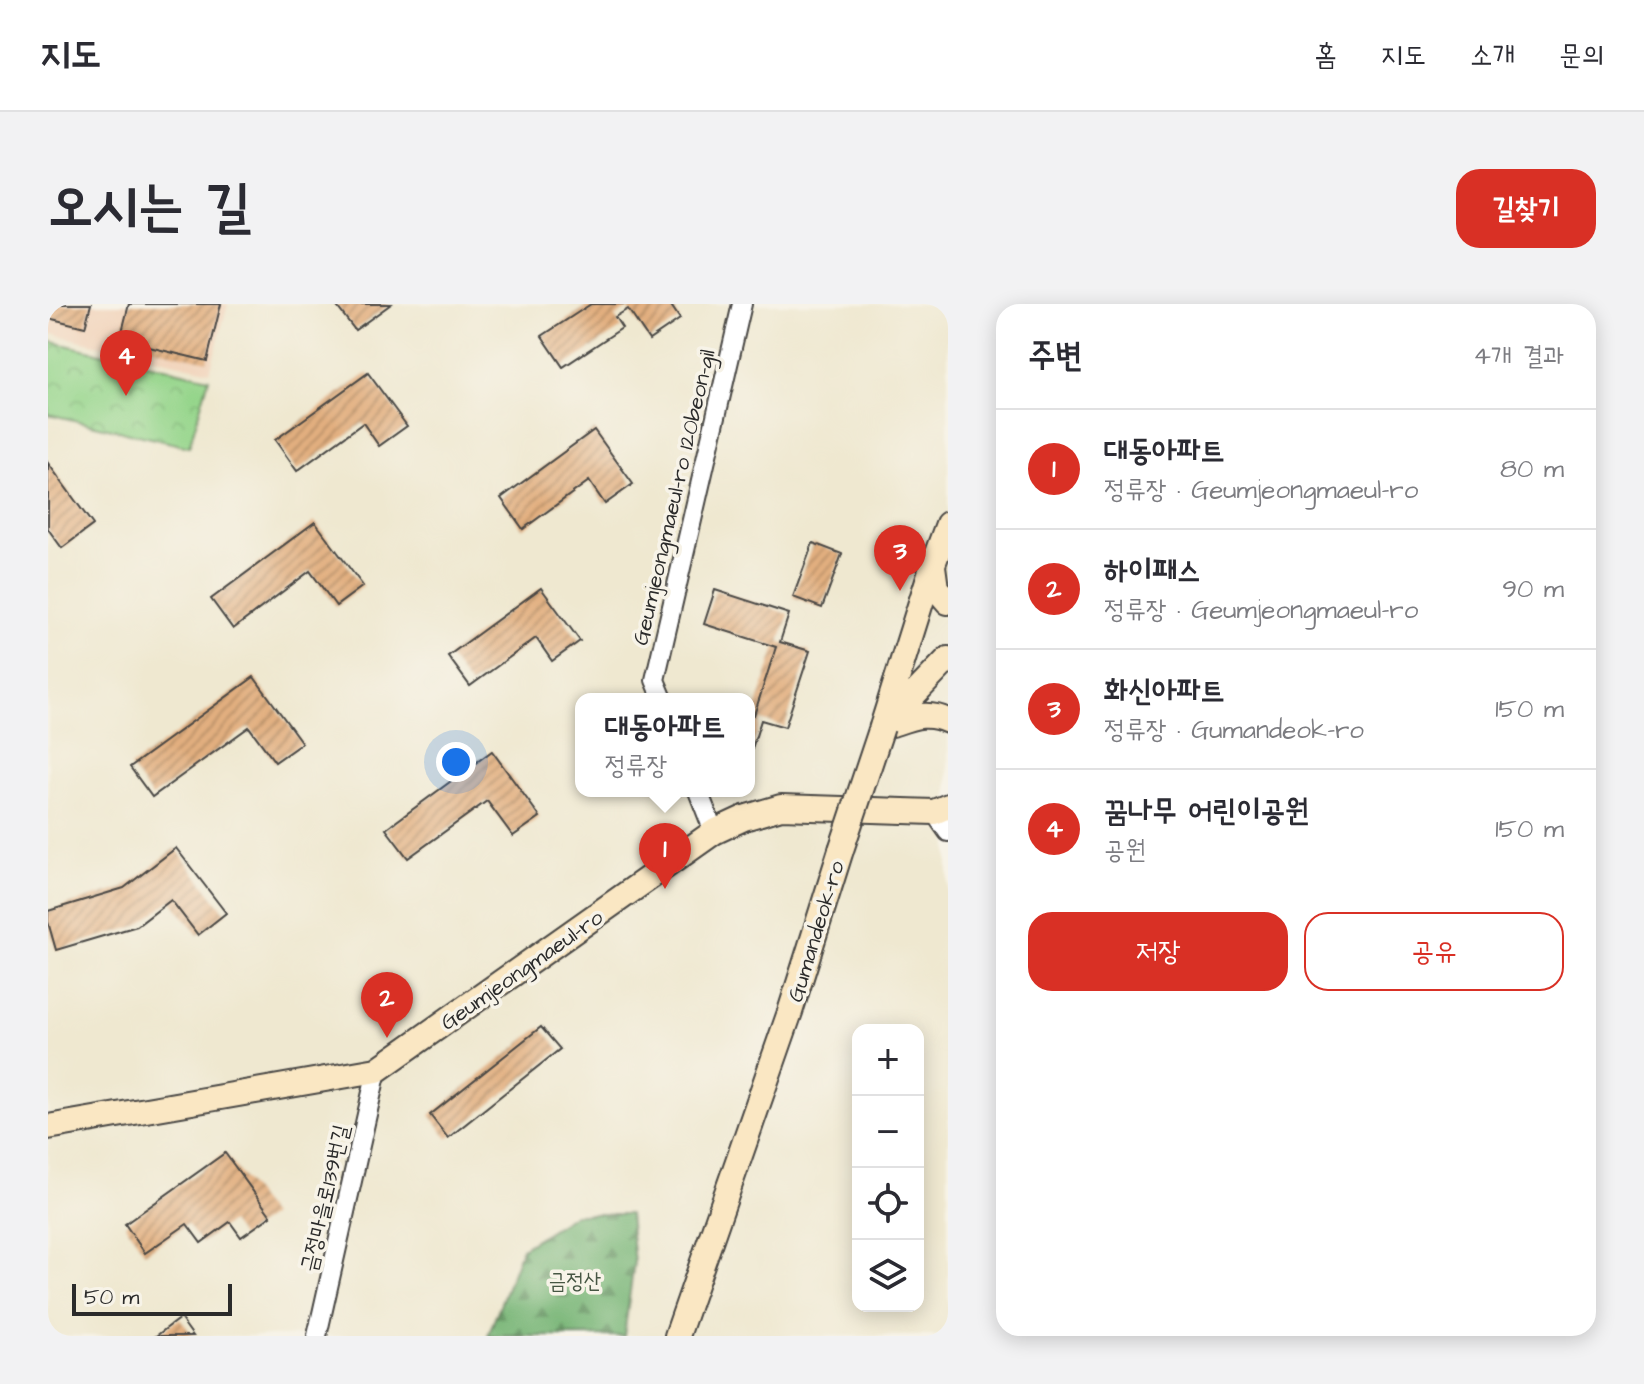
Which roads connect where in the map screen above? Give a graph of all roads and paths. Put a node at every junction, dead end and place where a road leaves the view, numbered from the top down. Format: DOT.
graph roads {
  1 [pos="742,304"];
  2 [pos="948,524"];
  3 [pos="933,564"];
  4 [pos="948,602"];
  5 [pos="948,659"];
  6 [pos="660,693"];
  7 [pos="948,721"];
  8 [pos="882,727"];
  9 [pos="700,797"];
  10 [pos="941,809"];
  11 [pos="714,832"];
  12 [pos="948,832"];
  13 [pos="377,1070"];
  14 [pos="48,1127"];
  15 [pos="317,1336"];
  16 [pos="677,1336"];
  1 -- 6 [label="street, Geumjeongmaeul-ro 120beon-gil"];
  2 -- 3 [label="main road, Gumandeok-ro"];
  3 -- 4 [label="main road"];
  3 -- 8 [label="main road, Gumandeok-ro"];
  5 -- 8 [label="main road"];
  7 -- 8 [label="main road"];
  8 -- 16 [label="main road, Gumandeok-ro, bridge"];
  9 -- 11 [label="street"];
  10 -- 11 [label="main road, Geumjeongmaeul-ro"];
  10 -- 12 [label="street, Geumjeongmaeul-ro"];
  11 -- 13 [label="main road, Geumjeongmaeul-ro"];
  13 -- 14 [label="main road, Geumjeongmaeul-ro"];
  13 -- 15 [label="street, 금정마을로139번길"];
}
